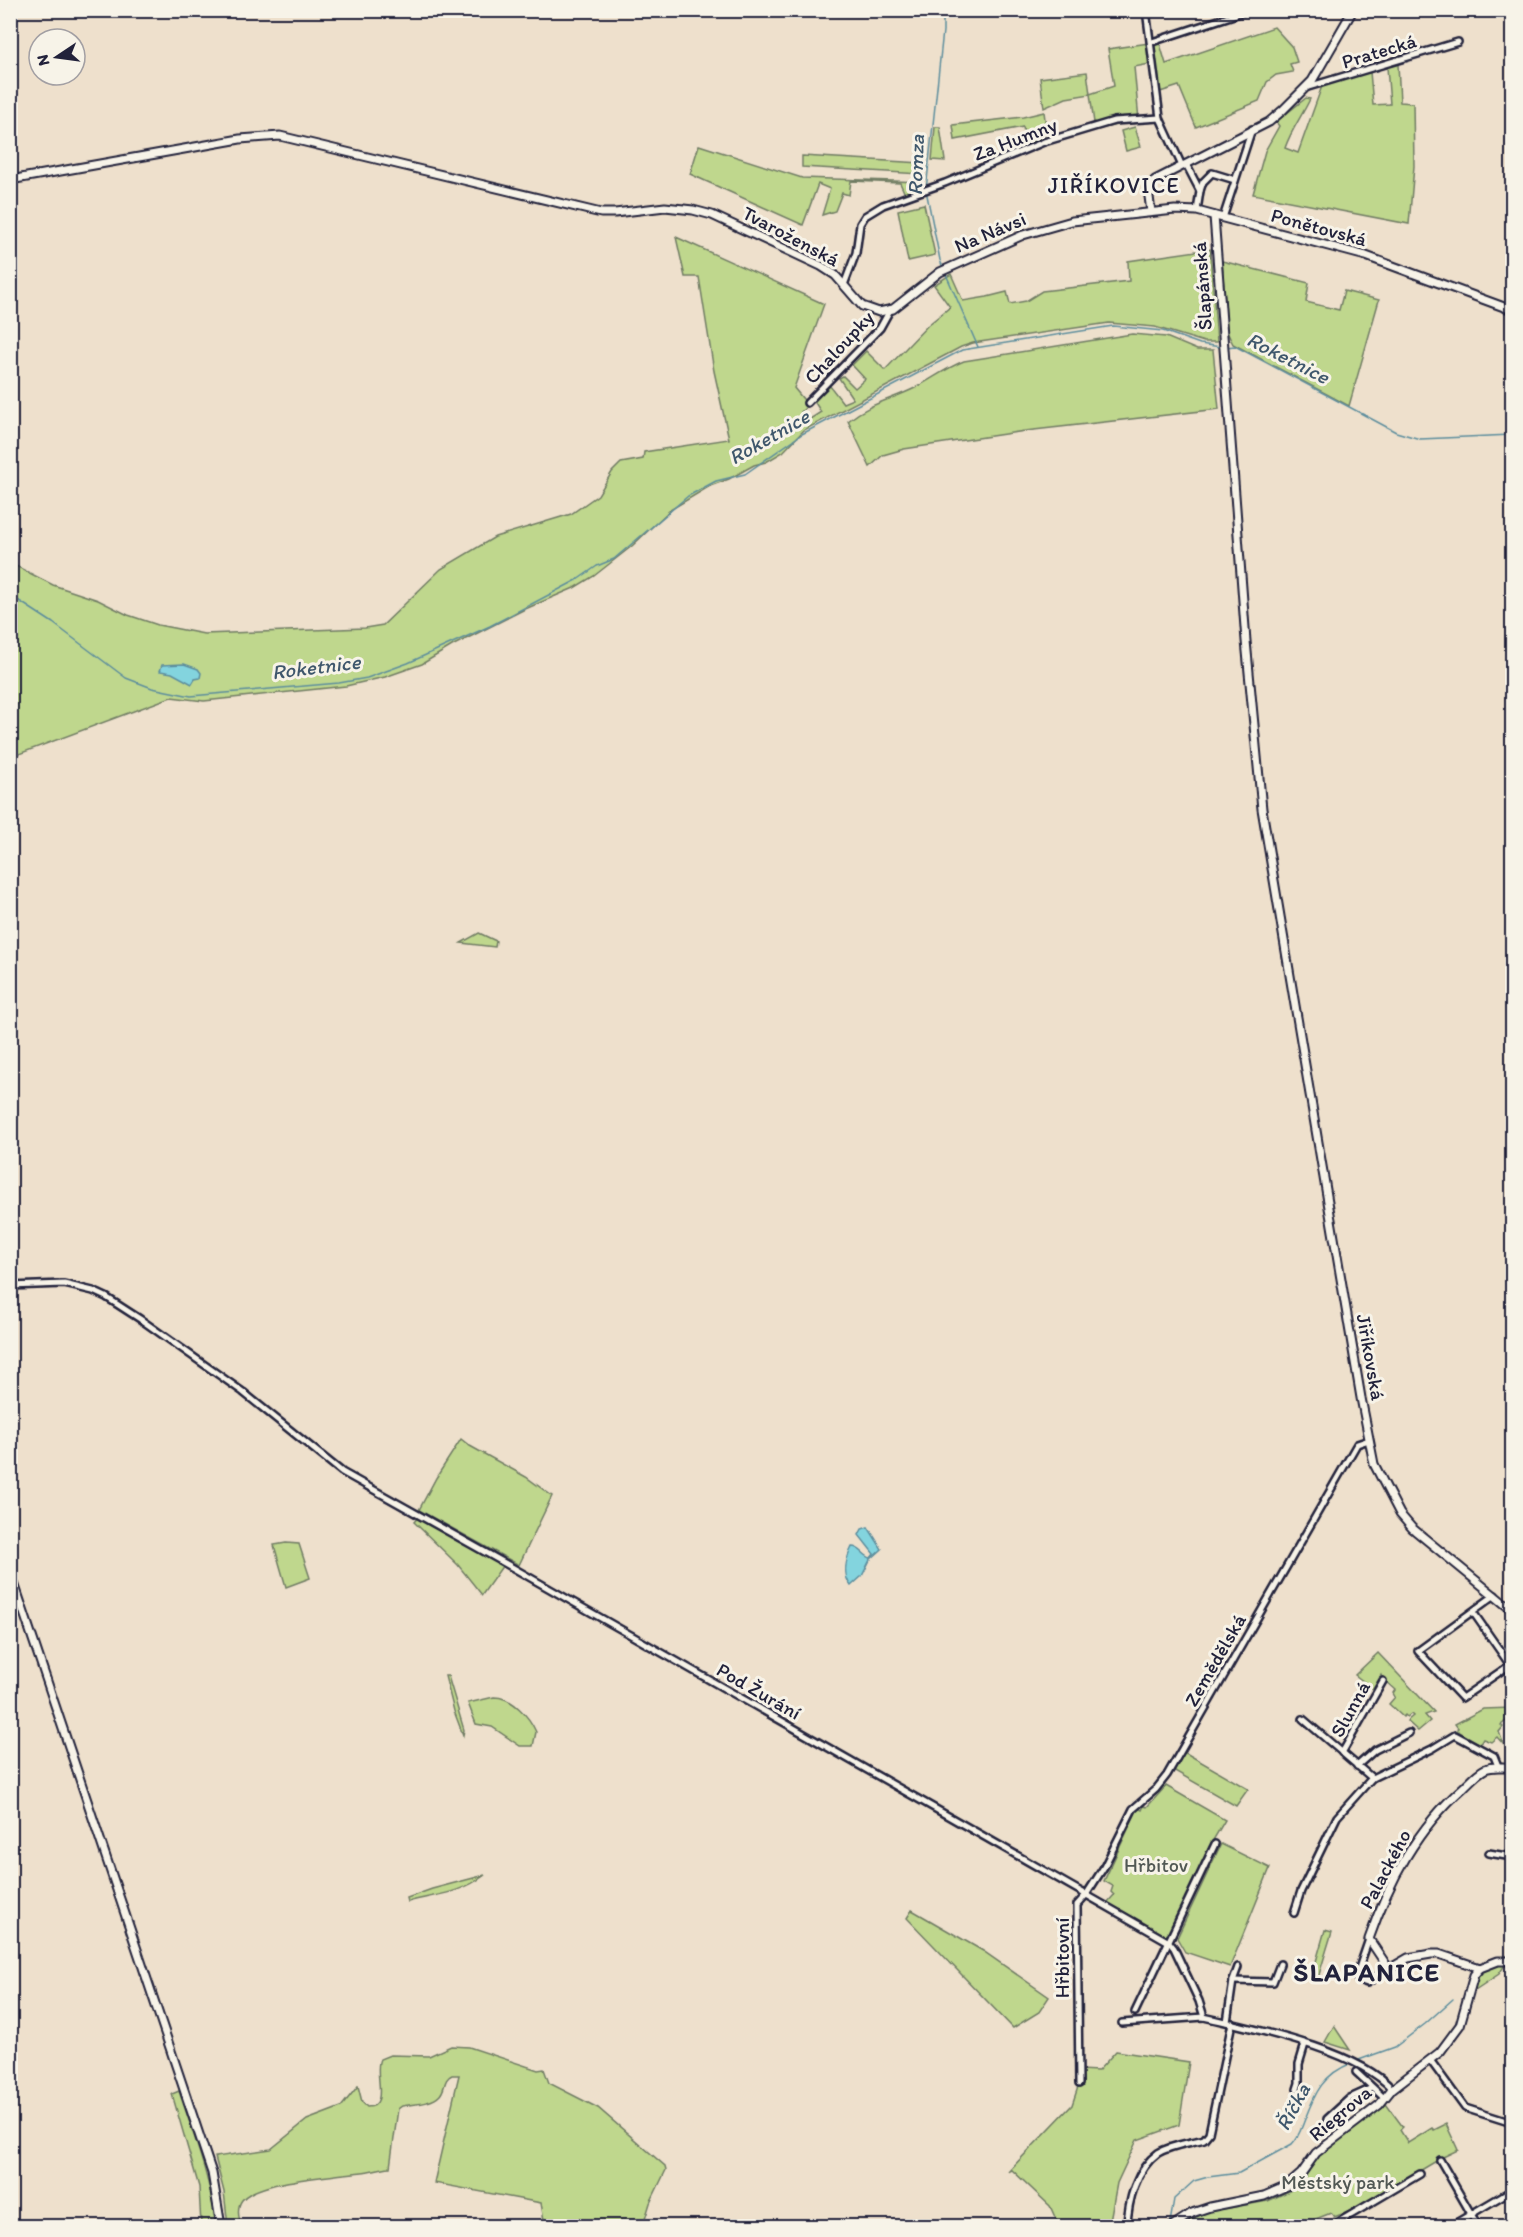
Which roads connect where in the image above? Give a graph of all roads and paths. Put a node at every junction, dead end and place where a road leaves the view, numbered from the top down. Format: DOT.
graph roads {
  1 [pos="1146,10"];
  2 [pos="1249,10"];
  3 [pos="1353,10"];
  4 [pos="1152,42"];
  5 [pos="1458,42"];
  6 [pos="1308,87"];
  7 [pos="1160,118"];
  8 [pos="1252,129"];
  9 [pos="1184,165"];
  10 [pos="10,180"];
  11 [pos="1235,180"];
  12 [pos="1200,191"];
  13 [pos="1197,211"];
  14 [pos="1151,212"];
  15 [pos="1214,216"];
  16 [pos="1223,218"];
  17 [pos="844,285"];
  18 [pos="890,310"];
  19 [pos="1512,310"];
  20 [pos="807,403"];
  21 [pos="1302,1053"];
  22 [pos="10,1286"];
  23 [pos="1369,1440"];
  24 [pos="10,1571"];
  25 [pos="1494,1595"];
  26 [pos="1512,1610"];
  27 [pos="1473,1612"];
  28 [pos="1511,1667"];
  29 [pos="1383,1681"];
  30 [pos="1303,1719"];
  31 [pos="1409,1733"];
  32 [pos="1342,1753"];
  33 [pos="1357,1766"];
  34 [pos="1498,1766"];
  35 [pos="1512,1767"];
  36 [pos="1372,1778"];
  37 [pos="1215,1844"];
  38 [pos="1489,1853"];
  39 [pos="1512,1857"];
  40 [pos="1086,1895"];
  41 [pos="1294,1913"];
  42 [pos="1369,1940"];
  43 [pos="1169,1942"];
  44 [pos="1512,1961"];
  45 [pos="1280,1964"];
  46 [pos="1238,1967"];
  47 [pos="1480,1968"];
  48 [pos="1389,1970"];
  49 [pos="1233,1981"];
  50 [pos="1135,2012"];
  51 [pos="1204,2017"];
  52 [pos="1122,2023"];
  53 [pos="1230,2023"];
  54 [pos="1305,2044"];
  55 [pos="1430,2060"];
  56 [pos="1356,2072"];
  57 [pos="1079,2084"];
  58 [pos="1372,2088"];
  59 [pos="1296,2089"];
  60 [pos="1392,2089"];
  61 [pos="1384,2098"];
  62 [pos="1327,2119"];
  63 [pos="1512,2123"];
  64 [pos="1440,2160"];
  65 [pos="1420,2174"];
  66 [pos="1512,2190"];
  67 [pos="1471,2215"];
  68 [pos="221,2226"];
  69 [pos="1127,2226"];
  70 [pos="1172,2226"];
  71 [pos="1332,2226"];
  72 [pos="1451,2226"];
  73 [pos="1478,2226"];
  1 -- 4 [label="street"];
  2 -- 4 [label="street"];
  3 -- 6 [label="street"];
  4 -- 7 [label="street"];
  5 -- 6 [label="street, Pratecká"];
  6 -- 8 [label="street"];
  7 -- 9 [label="street"];
  7 -- 17 [label="street, Za Humny"];
  8 -- 9 [label="street"];
  8 -- 11 [label="street"];
  9 -- 12 [label="street"];
  9 -- 14 [label="street"];
  10 -- 17 [label="street, Tvaroženská"];
  11 -- 12 [label="street"];
  11 -- 16 [label="street"];
  12 -- 13 [label="street"];
  13 -- 14 [label="street, Na Návsi"];
  13 -- 15 [label="street, Ponětovská"];
  14 -- 18 [label="street, Na Návsi"];
  15 -- 16 [label="street, Ponětovská"];
  15 -- 21 [label="street, Šlapánská"];
  16 -- 19 [label="street, Ponětovská"];
  17 -- 18 [label="street, Tvaroženská"];
  18 -- 20 [label="street, Chaloupky"];
  21 -- 23 [label="street, Jiříkovská"];
  22 -- 40 [label="street, Pod Žurání"];
  23 -- 25 [label="street, Jiříkovská"];
  23 -- 40 [label="street, Zemědělská"];
  24 -- 68 [label="street"];
  25 -- 26 [label="street, Jiříkovská"];
  25 -- 27 [label="street"];
  27 -- 28 [label="street"];
  27 -- 28 [label="street"];
  29 -- 32 [label="street, Slunná"];
  30 -- 32 [label="street"];
  31 -- 33 [label="street"];
  32 -- 33 [label="street"];
  33 -- 36 [label="street"];
  34 -- 35 [label="street"];
  34 -- 36 [label="street"];
  34 -- 42 [label="street, Palackého"];
  36 -- 41 [label="street"];
  37 -- 43 [label="street"];
  38 -- 39 [label="street"];
  40 -- 43 [label="street, Hřbitovní"];
  40 -- 57 [label="street, Hřbitovní"];
  42 -- 48 [label="street"];
  42 -- 48 [label="street"];
  43 -- 50 [label="street"];
  43 -- 51 [label="street"];
  44 -- 47 [label="street"];
  45 -- 49 [label="street"];
  46 -- 49 [label="street"];
  47 -- 48 [label="street"];
  47 -- 55 [label="street, Riegrova"];
  49 -- 53 [label="street"];
  51 -- 52 [label="street"];
  51 -- 53 [label="street"];
  53 -- 54 [label="street"];
  53 -- 69 [label="street"];
  54 -- 59 [label="street"];
  54 -- 60 [label="street"];
  55 -- 60 [label="street, Riegrova"];
  55 -- 63 [label="street"];
  56 -- 58 [label="street"];
  58 -- 61 [label="street"];
  58 -- 62 [label="street"];
  60 -- 61 [label="street, Riegrova"];
  61 -- 70 [label="street, Riegrova"];
  64 -- 67 [label="street"];
  65 -- 71 [label="street"];
  66 -- 67 [label="street"];
  67 -- 72 [label="street"];
  67 -- 73 [label="street"];
}
